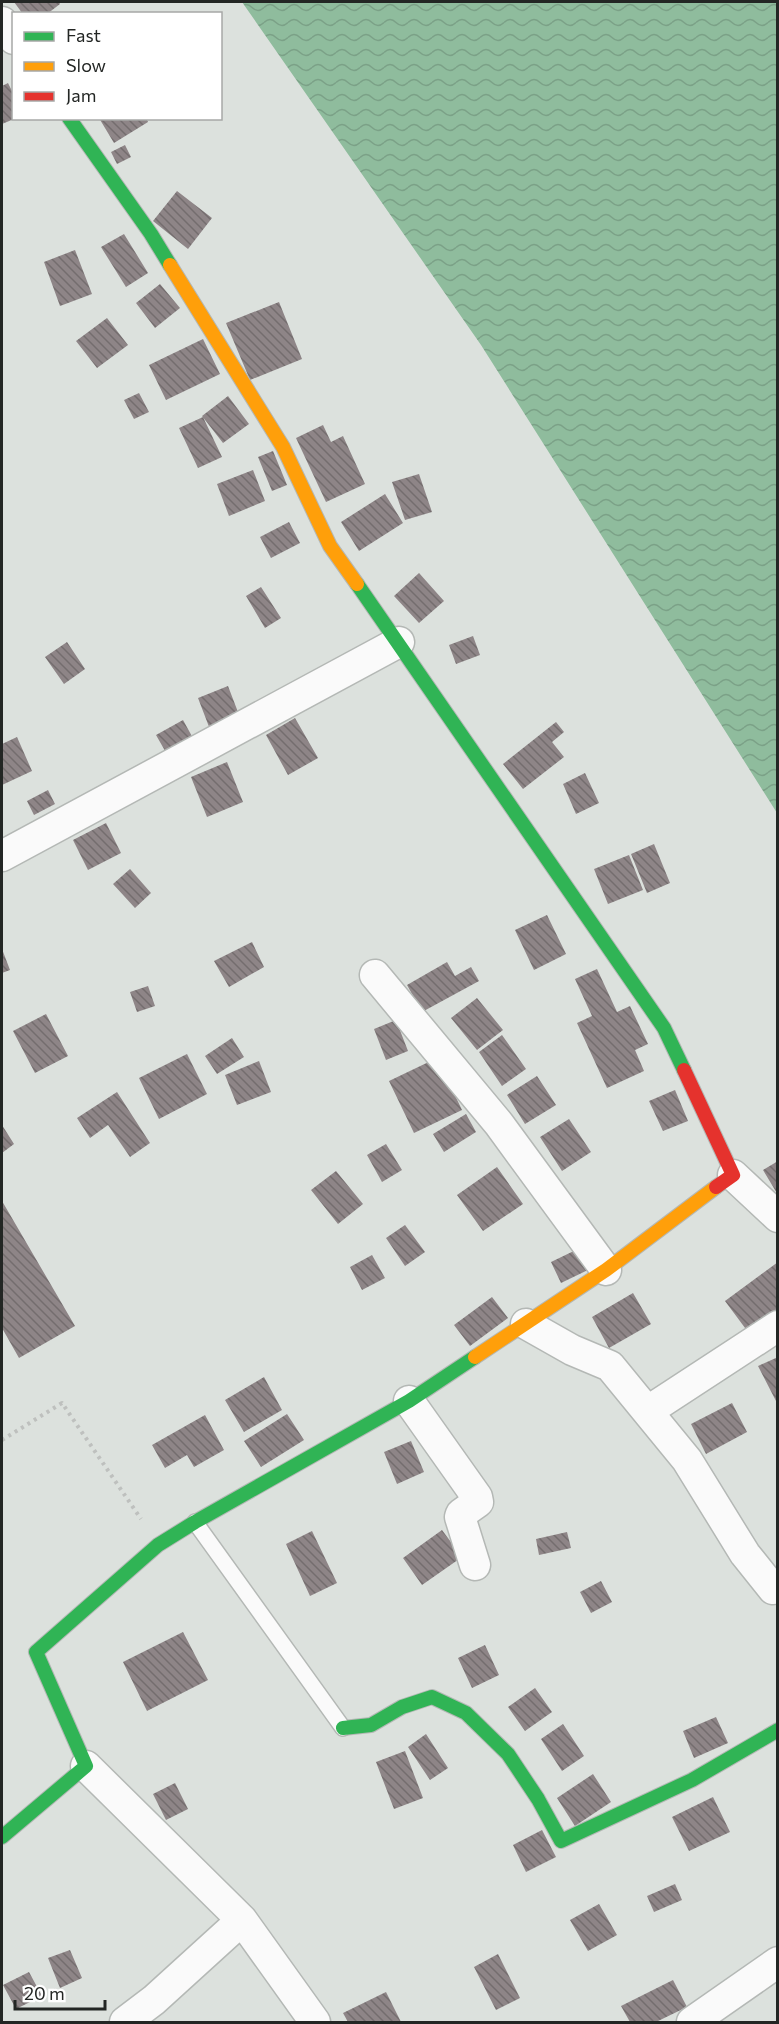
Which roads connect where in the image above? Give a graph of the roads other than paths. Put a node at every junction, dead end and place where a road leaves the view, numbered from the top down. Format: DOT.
graph roads {
  1 [pos="2,22"];
  2 [pos="12,36"];
  3 [pos="70,120"];
  4 [pos="399,642"];
  5 [pos="2,856"];
  6 [pos="375,975"];
  7 [pos="733,1175"];
  8 [pos="777,1217"];
  9 [pos="606,1270"];
  10 [pos="526,1324"];
  11 [pos="777,1326"];
  12 [pos="409,1401"];
  13 [pos="648,1411"];
  14 [pos="195,1522"];
  15 [pos="475,1565"];
  16 [pos="773,1589"];
  17 [pos="343,1728"];
  18 [pos="777,1730"];
  19 [pos="86,1766"];
  20 [pos="2,1837"];
  21 [pos="242,1920"];
  22 [pos="777,1962"];
  23 [pos="125,2022"];
  24 [pos="315,2022"];
  25 [pos="692,2022"];
  1 -- 2 [label="street"];
  3 -- 4 [label="street"];
  4 -- 5 [label="street"];
  4 -- 7 [label="street"];
  6 -- 9 [label="street"];
  7 -- 8 [label="street"];
  7 -- 9 [label="street"];
  9 -- 10 [label="street"];
  10 -- 12 [label="street"];
  10 -- 13 [label="street"];
  11 -- 13 [label="street"];
  12 -- 14 [label="street"];
  12 -- 15 [label="street"];
  13 -- 16 [label="street"];
  14 -- 17 [label="lane"];
  14 -- 19 [label="street"];
  17 -- 18 [label="street"];
  19 -- 20 [label="street"];
  19 -- 21 [label="street"];
  21 -- 23 [label="street"];
  21 -- 24 [label="street"];
  22 -- 25 [label="street"];
}
